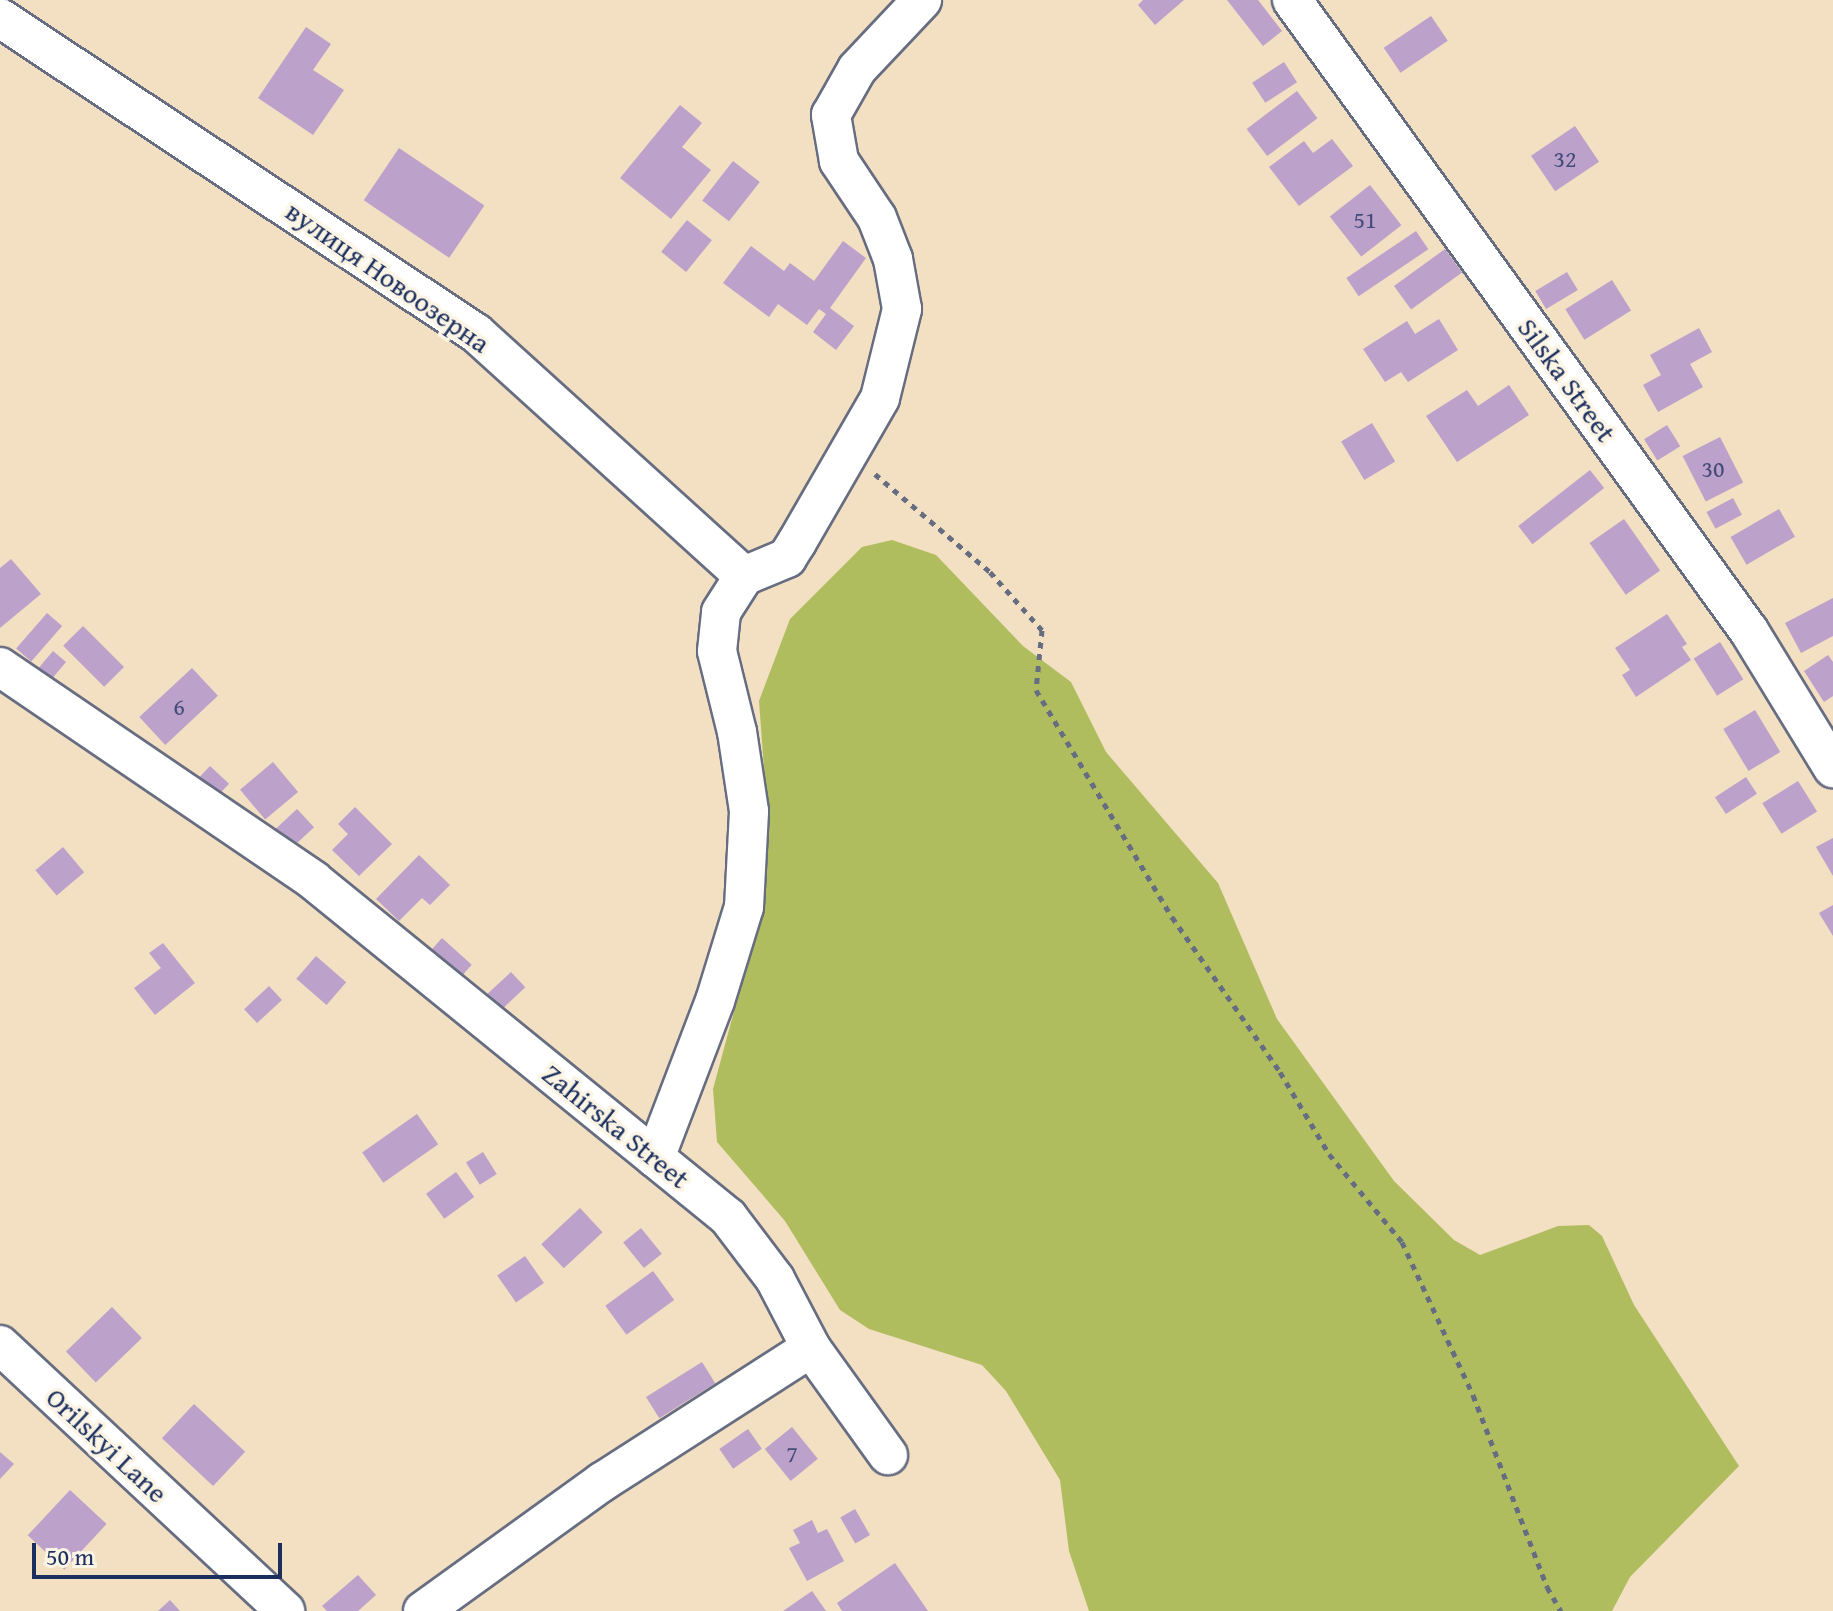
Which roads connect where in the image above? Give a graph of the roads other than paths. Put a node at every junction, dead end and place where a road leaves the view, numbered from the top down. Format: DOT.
graph roads {
  1 [pos="922,0"];
  2 [pos="1292,0"];
  3 [pos="0,18"];
  4 [pos="744,576"];
  5 [pos="0,667"];
  6 [pos="1833,768"];
  7 [pos="655,1158"];
  8 [pos="0,1345"];
  9 [pos="811,1348"];
  10 [pos="888,1455"];
  11 [pos="285,1611"];
  12 [pos="423,1611"];
  1 -- 4 [label="street"];
  2 -- 6 [label="street, Silska Street"];
  3 -- 4 [label="street, вулиця Новоозерна"];
  4 -- 7 [label="street"];
  5 -- 7 [label="street, Zahirska Street"];
  7 -- 9 [label="street, Zahirska Street"];
  8 -- 11 [label="street, Orilskyi Lane"];
  9 -- 10 [label="street, Zahirska Street"];
  9 -- 12 [label="street"];
}
